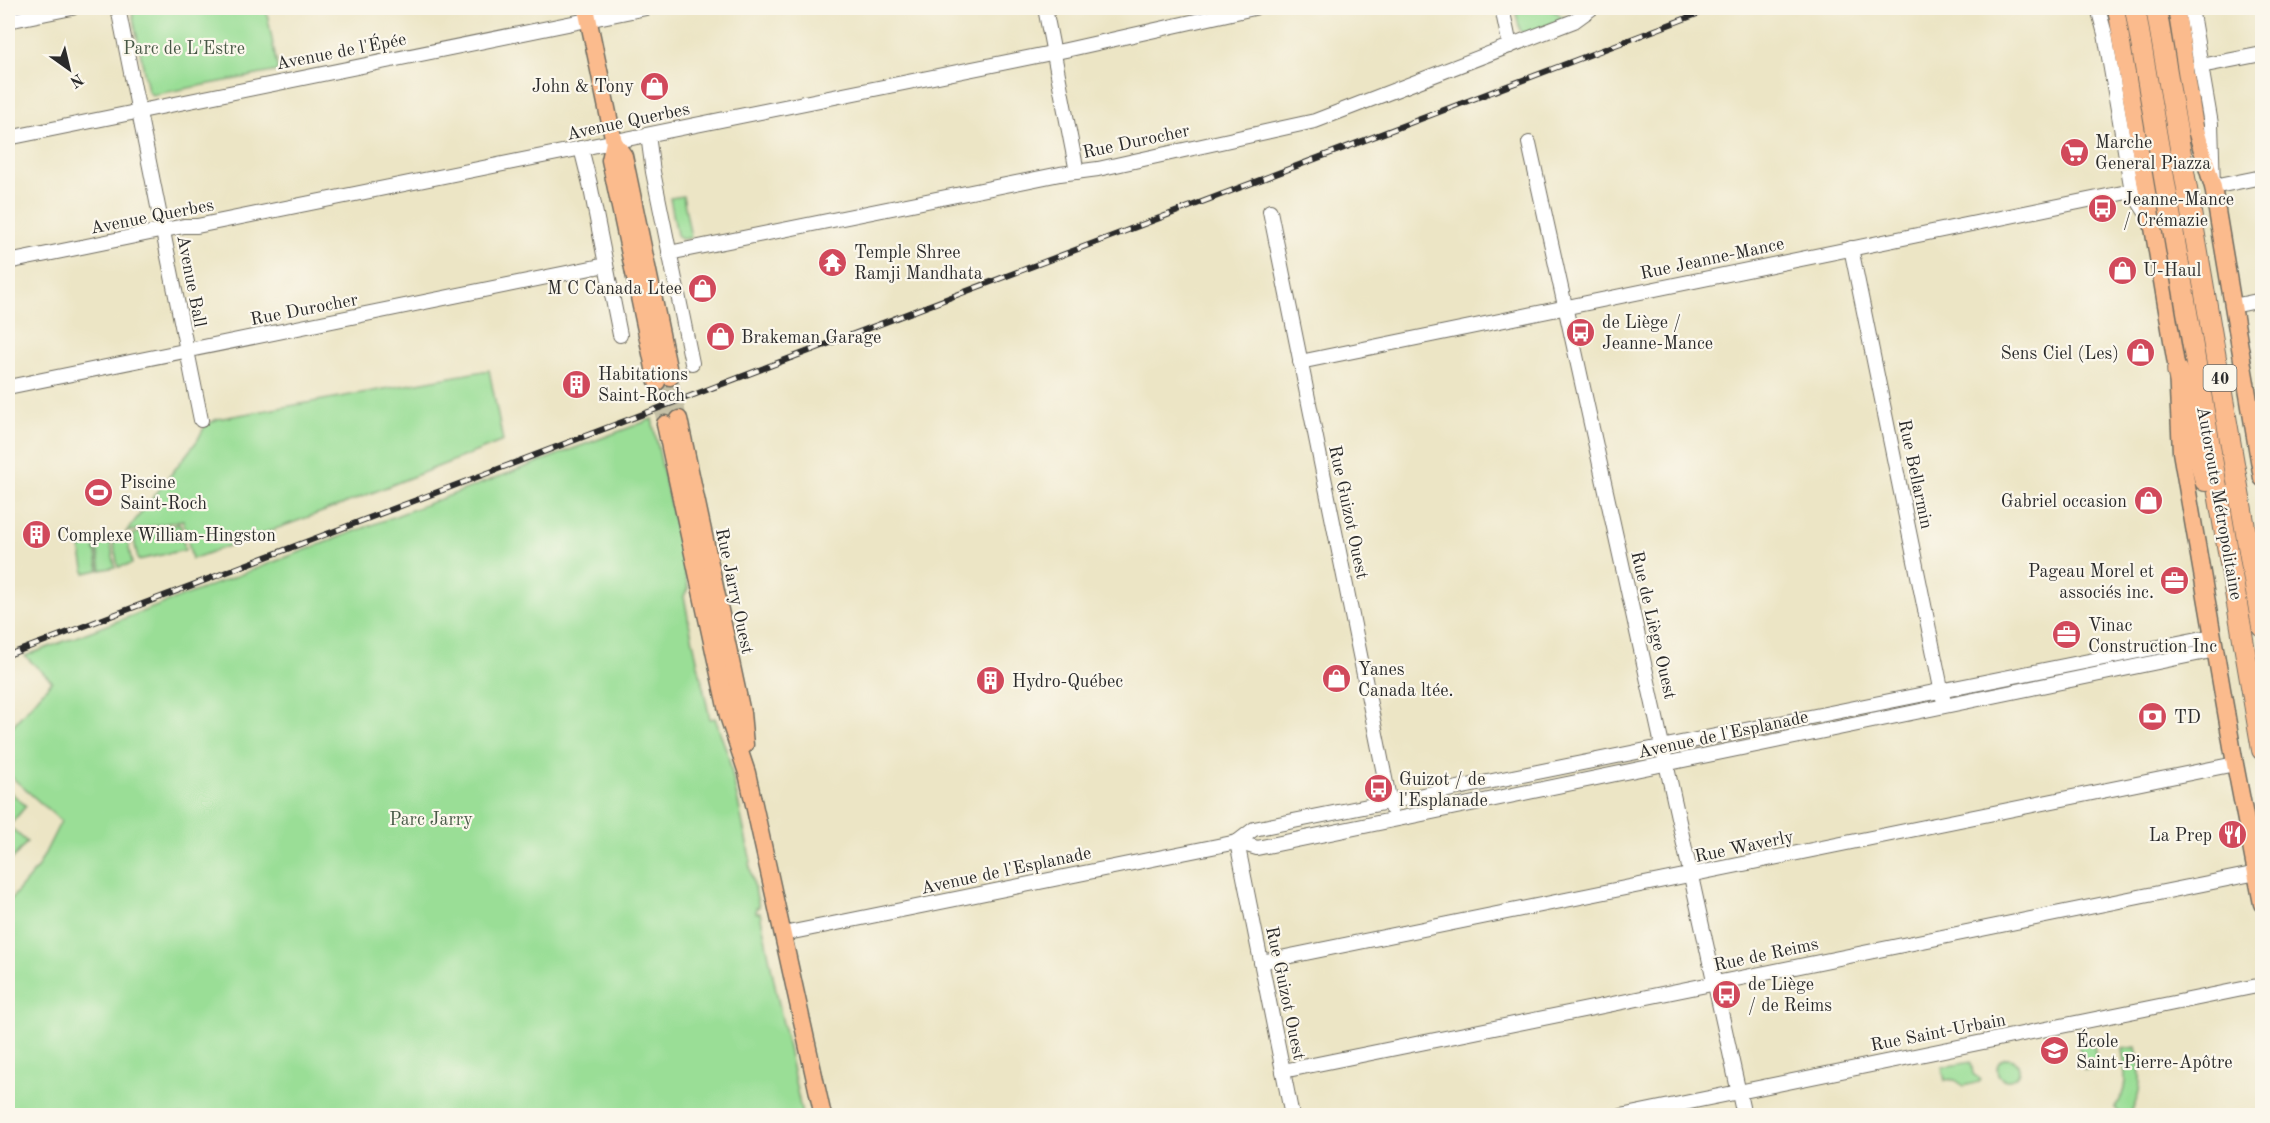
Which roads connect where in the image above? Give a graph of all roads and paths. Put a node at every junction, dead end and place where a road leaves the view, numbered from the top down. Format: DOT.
graph roads {
  1 [pos="72,8"];
  2 [pos="118,8"];
  3 [pos="646,8"];
  4 [pos="1045,8"];
  5 [pos="1254,8"];
  6 [pos="1502,8"];
  7 [pos="1592,8"];
  8 [pos="2098,8"];
  9 [pos="2116,8"];
  10 [pos="2135,8"];
  11 [pos="2156,8"];
  12 [pos="2176,8"];
  13 [pos="2191,8"];
  14 [pos="587,13"];
  15 [pos="8,21"];
  16 [pos="1510,46"];
  17 [pos="1054,52"];
  18 [pos="2262,54"];
  19 [pos="2201,66"];
  20 [pos="139,111"];
  21 [pos="648,135"];
  22 [pos="8,138"];
  23 [pos="614,142"];
  24 [pos="1529,143"];
  25 [pos="580,148"];
  26 [pos="1077,172"];
  27 [pos="2262,177"];
  28 [pos="2213,187"];
  29 [pos="2132,191"];
  30 [pos="1270,211"];
  31 [pos="2152,223"];
  32 [pos="164,230"];
  33 [pos="1851,248"];
  34 [pos="669,254"];
  35 [pos="8,262"];
  36 [pos="606,266"];
  37 [pos="2262,300"];
  38 [pos="2233,306"];
  39 [pos="1565,307"];
  40 [pos="620,335"];
  41 [pos="187,351"];
  42 [pos="1300,362"];
  43 [pos="692,363"];
  44 [pos="2177,370"];
  45 [pos="664,380"];
  46 [pos="8,387"];
  47 [pos="2257,418"];
  48 [pos="201,420"];
  49 [pos="672,421"];
  50 [pos="2262,478"];
  51 [pos="2240,621"];
  52 [pos="2262,627"];
  53 [pos="2215,643"];
  54 [pos="1942,691"];
  55 [pos="1945,706"];
  56 [pos="1663,746"];
  57 [pos="2262,750"];
  58 [pos="1666,764"];
  59 [pos="2235,764"];
  60 [pos="1390,801"];
  61 [pos="1394,819"];
  62 [pos="1237,842"];
  63 [pos="2257,873"];
  64 [pos="1691,875"];
  65 [pos="2262,904"];
  66 [pos="783,934"];
  67 [pos="1261,962"];
  68 [pos="1715,983"];
  69 [pos="2262,985"];
  70 [pos="1283,1071"];
  71 [pos="1738,1091"];
  72 [pos="823,1116"];
  73 [pos="1292,1116"];
  74 [pos="1621,1116"];
  75 [pos="1744,1116"];
  1 -- 15 [label="street"];
  2 -- 20 [label="street, Avenue Ball"];
  3 -- 14 [label="street, Avenue de l'Épée"];
  4 -- 17 [label="street"];
  5 -- 17 [label="street, Avenue Querbes"];
  6 -- 16 [label="street"];
  7 -- 16 [label="street, Rue Durocher"];
  8 -- 29 [label="street"];
  9 -- 31 [label="main road"];
  10 -- 51 [label="highway, Autoroute Métropolitaine / 40"];
  11 -- 52 [label="highway, Autoroute Métropolitaine / 40"];
  12 -- 28 [label="main road"];
  13 -- 19 [label="street"];
  14 -- 20 [label="street, Avenue de l'Épée"];
  14 -- 23 [label="main road"];
  16 -- 26 [label="street, Rue Durocher"];
  17 -- 21 [label="street, Avenue Querbes"];
  17 -- 26 [label="street"];
  18 -- 19 [label="street"];
  19 -- 28 [label="street"];
  20 -- 22 [label="street, Avenue de l'Épée"];
  20 -- 32 [label="street, Avenue Ball"];
  21 -- 23 [label="street, Avenue Querbes"];
  21 -- 34 [label="street"];
  23 -- 25 [label="street, Avenue Querbes"];
  23 -- 45 [label="main road"];
  24 -- 39 [label="street, Rue de Liège Ouest"];
  25 -- 32 [label="street, Avenue Querbes"];
  25 -- 36 [label="street"];
  26 -- 34 [label="street, Rue Durocher"];
  27 -- 28 [label="street"];
  28 -- 38 [label="main road"];
  29 -- 31 [label="street"];
  29 -- 33 [label="street, Rue Jeanne-Mance"];
  30 -- 42 [label="street, Rue Guizot Ouest"];
  31 -- 44 [label="main road"];
  32 -- 35 [label="street, Avenue Querbes"];
  32 -- 41 [label="street, Avenue Ball"];
  33 -- 39 [label="street, Rue Jeanne-Mance"];
  33 -- 54 [label="street, Rue Bellarmin"];
  34 -- 43 [label="street"];
  36 -- 40 [label="street"];
  36 -- 41 [label="street, Rue Durocher"];
  37 -- 38 [label="street"];
  38 -- 47 [label="main road"];
  39 -- 42 [label="street, Rue Jeanne-Mance"];
  39 -- 56 [label="street, Rue de Liège Ouest"];
  41 -- 46 [label="street, Rue Durocher"];
  41 -- 48 [label="street, Avenue Ball"];
  42 -- 60 [label="street, Rue Guizot Ouest"];
  44 -- 51 [label="highway"];
  44 -- 53 [label="main road"];
  47 -- 50 [label="main road"];
  49 -- 66 [label="main road, Rue Jarry Ouest"];
  51 -- 57 [label="highway, Autoroute Métropolitaine / 40"];
  53 -- 54 [label="street, Avenue de l'Esplanade"];
  53 -- 55 [label="street, Avenue de l'Esplanade"];
  53 -- 59 [label="main road"];
  54 -- 55 [label="street, Rue Bellarmin"];
  54 -- 56 [label="street, Avenue de l'Esplanade"];
  55 -- 58 [label="street, Avenue de l'Esplanade"];
  56 -- 58 [label="street, Rue de Liège Ouest"];
  56 -- 60 [label="street, Avenue de l'Esplanade"];
  58 -- 61 [label="street, Avenue de l'Esplanade"];
  58 -- 64 [label="street, Rue de Liège Ouest"];
  59 -- 63 [label="main road"];
  59 -- 64 [label="street, Rue Waverly"];
  60 -- 61 [label="street, Rue Guizot Ouest"];
  60 -- 62 [label="street, Avenue de l'Esplanade"];
  61 -- 62 [label="street, Avenue de l'Esplanade"];
  62 -- 66 [label="street, Avenue de l'Esplanade"];
  62 -- 67 [label="street, Rue Guizot Ouest"];
  63 -- 65 [label="main road"];
  63 -- 68 [label="street, Rue de Reims"];
  64 -- 67 [label="street, Rue Waverly"];
  64 -- 68 [label="street, Rue de Liège Ouest"];
  66 -- 72 [label="main road, Rue Jarry Ouest"];
  67 -- 70 [label="street, Rue Guizot Ouest"];
  68 -- 70 [label="street, Rue de Reims"];
  68 -- 71 [label="street, Rue de Liège Ouest"];
  69 -- 71 [label="street, Rue Saint-Urbain"];
  70 -- 73 [label="street, Rue Guizot Ouest"];
  71 -- 74 [label="street, Rue Saint-Urbain"];
  71 -- 75 [label="street, Rue de Liège Ouest"];
}
